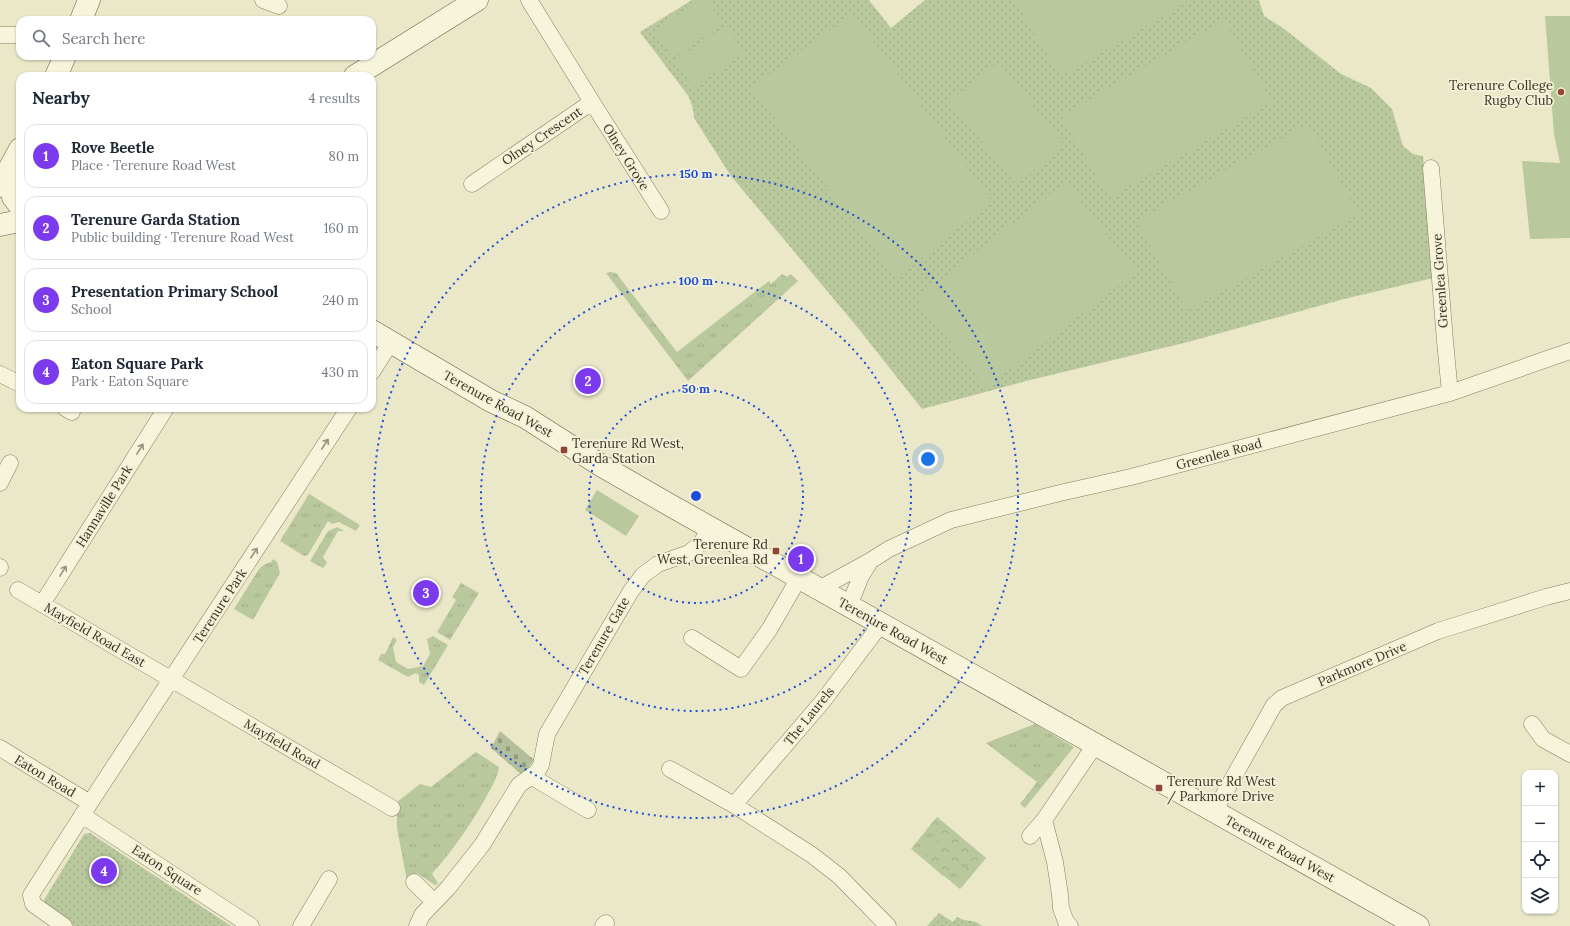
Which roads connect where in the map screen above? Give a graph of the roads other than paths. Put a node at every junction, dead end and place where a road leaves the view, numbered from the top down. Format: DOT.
graph roads {
  1 [pos="89,0"];
  2 [pos="264,0"];
  3 [pos="529,0"];
  4 [pos="464,3"];
  5 [pos="279,6"];
  6 [pos="83,16"];
  7 [pos="0,35"];
  8 [pos="16,35"];
  9 [pos="63,60"];
  10 [pos="58,72"];
  11 [pos="361,72"];
  12 [pos="592,102"];
  13 [pos="16,156"];
  14 [pos="1432,168"];
  15 [pos="4,179"];
  16 [pos="472,184"];
  17 [pos="16,201"];
  18 [pos="661,211"];
  19 [pos="16,222"];
  20 [pos="0,225"];
  21 [pos="376,333"];
  22 [pos="391,342"];
  23 [pos="1570,351"];
  24 [pos="376,366"];
  25 [pos="0,374"];
  26 [pos="16,382"];
  27 [pos="1450,393"];
  28 [pos="163,412"];
  29 [pos="346,412"];
  30 [pos="10,463"];
  31 [pos="0,483"];
  32 [pos="710,528"];
  33 [pos="870,561"];
  34 [pos="799,578"];
  35 [pos="819,589"];
  36 [pos="18,590"];
  37 [pos="1570,591"];
  38 [pos="42,604"];
  39 [pos="849,606"];
  40 [pos="881,624"];
  41 [pos="692,638"];
  42 [pos="172,680"];
  43 [pos="1532,724"];
  44 [pos="1095,745"];
  45 [pos="0,748"];
  46 [pos="1570,754"];
  47 [pos="670,769"];
  48 [pos="533,775"];
  49 [pos="734,805"];
  50 [pos="392,808"];
  51 [pos="86,809"];
  52 [pos="588,810"];
  53 [pos="1214,812"];
  54 [pos="1044,820"];
  55 [pos="1030,836"];
  56 [pos="330,879"];
  57 [pos="414,882"];
  58 [pos="434,902"];
  59 [pos="64,926"];
  60 [pos="251,926"];
  61 [pos="301,926"];
  62 [pos="417,926"];
  63 [pos="888,926"];
  64 [pos="1070,926"];
  65 [pos="1418,926"];
  1 -- 6 [label="main road"];
  2 -- 5 [label="street"];
  3 -- 12 [label="street, Olney Crescent"];
  4 -- 11 [label="main road"];
  7 -- 8 [label="street"];
  9 -- 10 [label="main road"];
  12 -- 16 [label="street, Olney Crescent"];
  12 -- 18 [label="street, Olney Grove"];
  13 -- 15 [label="main road"];
  14 -- 27 [label="street, Greenlea Grove"];
  15 -- 17 [label="main road"];
  19 -- 20 [label="main road"];
  21 -- 22 [label="main road, Terenure Road West"];
  22 -- 24 [label="street"];
  22 -- 32 [label="main road, Terenure Road West"];
  23 -- 27 [label="street, Greenlea Road"];
  25 -- 26 [label="street"];
  27 -- 33 [label="street, Greenlea Road"];
  38 -- 28 [label="street, Hannaville Park, one-way"];
  42 -- 29 [label="street, Terenure Park, one-way"];
  30 -- 31 [label="street"];
  32 -- 34 [label="main road, Terenure Road West"];
  32 -- 48 [label="street, Terenure Gate"];
  33 -- 35 [label="street, Greenlea Road"];
  33 -- 39 [label="street, Greenlea Road"];
  34 -- 35 [label="main road, Terenure Road West"];
  34 -- 41 [label="street"];
  35 -- 39 [label="main road, Terenure Road West"];
  36 -- 38 [label="street, Mayfield Road East"];
  37 -- 53 [label="street, Parkmore Drive"];
  38 -- 42 [label="street, Mayfield Road East"];
  39 -- 40 [label="main road, Terenure Road West"];
  40 -- 44 [label="main road, Terenure Road West"];
  40 -- 49 [label="street, The Laurels"];
  42 -- 50 [label="street, Mayfield Road"];
  42 -- 51 [label="street, Terenure Park"];
  43 -- 46 [label="street"];
  44 -- 53 [label="main road, Terenure Road West"];
  44 -- 54 [label="street"];
  45 -- 51 [label="street, Eaton Road"];
  47 -- 49 [label="street"];
  48 -- 52 [label="street"];
  48 -- 58 [label="street, Terenure Gate"];
  49 -- 63 [label="street"];
  51 -- 59 [label="street"];
  51 -- 60 [label="street, Eaton Square"];
  53 -- 65 [label="main road, Terenure Road West"];
  54 -- 55 [label="street"];
  54 -- 64 [label="street"];
  56 -- 61 [label="street"];
  57 -- 58 [label="street"];
  58 -- 62 [label="street, Terenure Gate"];
}
